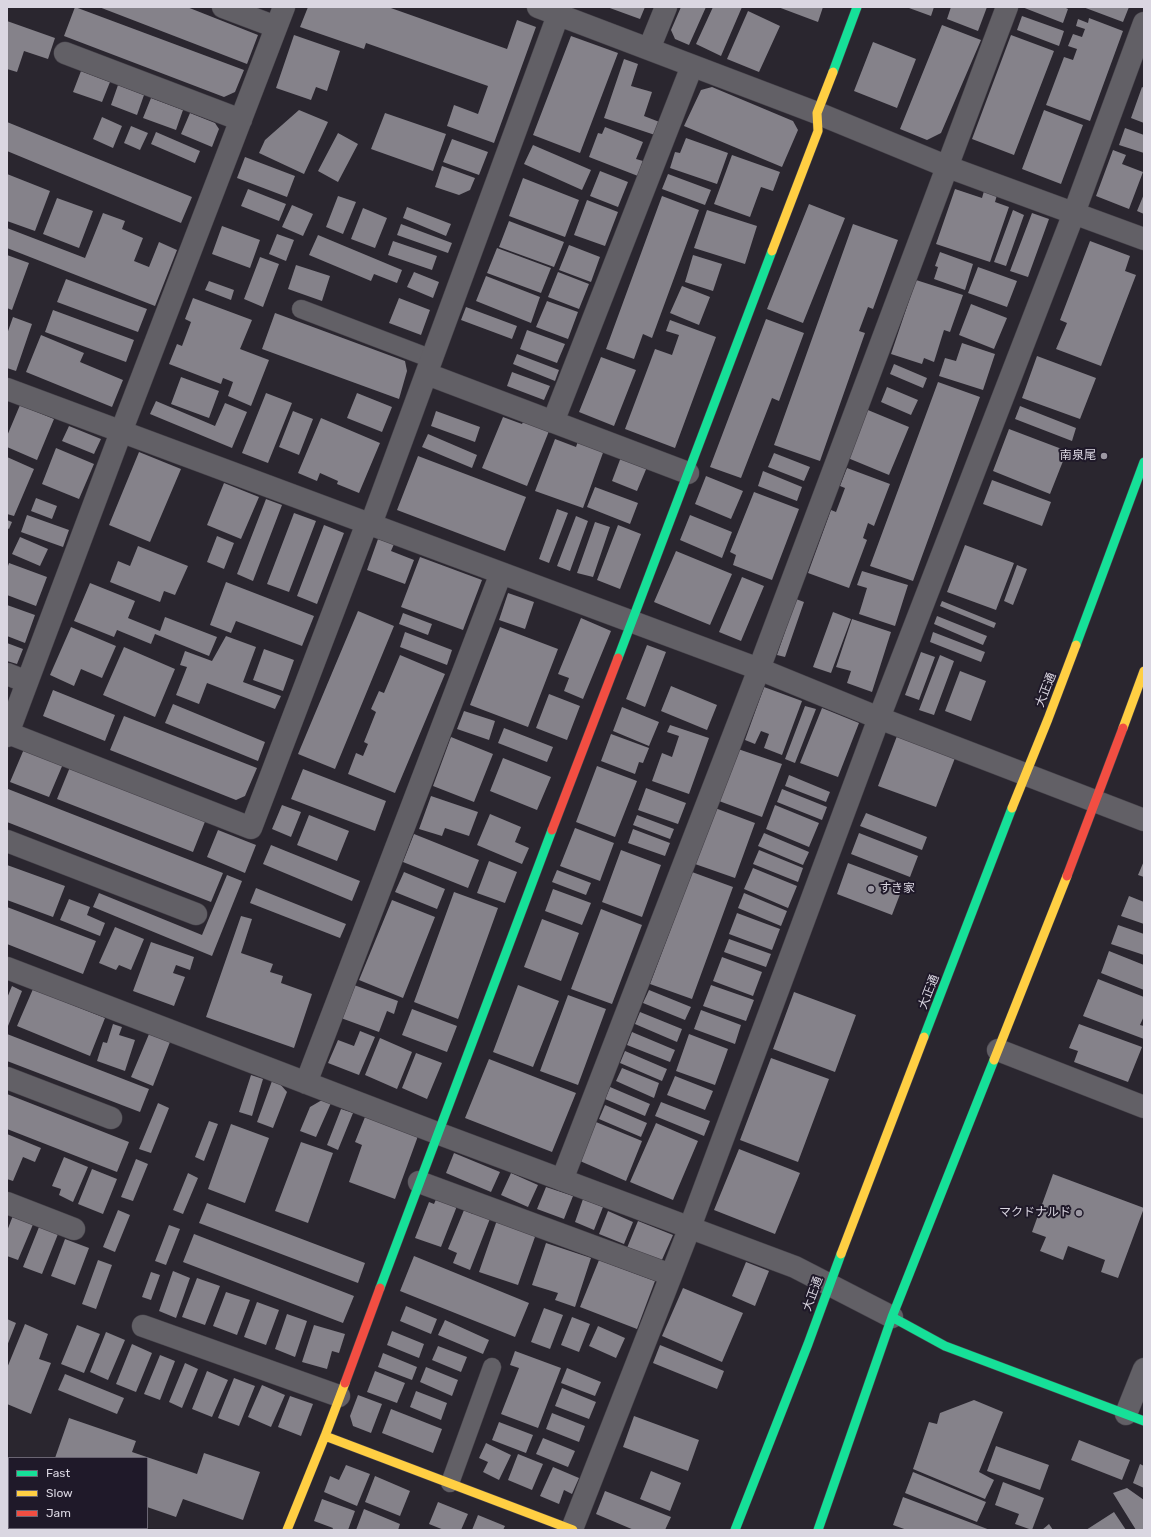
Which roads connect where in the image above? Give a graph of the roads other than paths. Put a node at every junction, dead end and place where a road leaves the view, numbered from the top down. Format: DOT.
graph roads {
  1 [pos="223,7"];
  2 [pos="284,7"];
  3 [pos="538,7"];
  4 [pos="666,7"];
  5 [pos="857,7"];
  6 [pos="1007,7"];
  7 [pos="560,11"];
  8 [pos="1144,23"];
  9 [pos="276,27"];
  10 [pos="649,49"];
  11 [pos="65,53"];
  12 [pos="692,66"];
  13 [pos="817,113"];
  14 [pos="241,120"];
  15 [pos="948,167"];
  16 [pos="1074,212"];
  17 [pos="1144,239"];
  18 [pos="301,309"];
  19 [pos="429,367"];
  20 [pos="7,390"];
  21 [pos="553,422"];
  22 [pos="121,432"];
  23 [pos="1144,462"];
  24 [pos="688,473"];
  25 [pos="369,524"];
  26 [pos="501,573"];
  27 [pos="631,621"];
  28 [pos="759,669"];
  29 [pos="1144,671"];
  30 [pos="7,674"];
  31 [pos="27,682"];
  32 [pos="879,718"];
  33 [pos="8,734"];
  34 [pos="1025,774"];
  35 [pos="1096,802"];
  36 [pos="1144,820"];
  37 [pos="7,841"];
  38 [pos="196,914"];
  39 [pos="7,968"];
  40 [pos="998,1050"];
  41 [pos="7,1078"];
  42 [pos="306,1083"];
  43 [pos="1144,1107"];
  44 [pos="111,1118"];
  45 [pos="437,1133"];
  46 [pos="562,1180"];
  47 [pos="419,1182"];
  48 [pos="7,1203"];
  49 [pos="690,1227"];
  50 [pos="74,1229"];
  51 [pos="671,1275"];
  52 [pos="829,1285"];
  53 [pos="892,1317"];
  54 [pos="143,1326"];
  55 [pos="492,1367"];
  56 [pos="1144,1369"];
  57 [pos="339,1396"];
  58 [pos="1135,1418"];
  59 [pos="325,1436"];
  60 [pos="450,1483"];
  61 [pos="541,1524"];
  62 [pos="287,1530"];
  63 [pos="572,1530"];
  64 [pos="735,1530"];
  65 [pos="818,1530"];
  1 -- 9 [label="street"];
  2 -- 9 [label="street"];
  3 -- 7 [label="street"];
  4 -- 10 [label="street"];
  5 -- 13 [label="street"];
  6 -- 15 [label="street"];
  7 -- 10 [label="street"];
  7 -- 19 [label="street"];
  8 -- 16 [label="street"];
  9 -- 14 [label="street"];
  10 -- 12 [label="street"];
  11 -- 14 [label="street"];
  12 -- 13 [label="street"];
  12 -- 21 [label="street"];
  13 -- 15 [label="street"];
  13 -- 24 [label="street"];
  14 -- 22 [label="street"];
  15 -- 16 [label="street"];
  15 -- 28 [label="street"];
  16 -- 17 [label="street"];
  16 -- 32 [label="street"];
  18 -- 19 [label="lane"];
  19 -- 21 [label="street"];
  19 -- 25 [label="street"];
  20 -- 22 [label="street"];
  21 -- 24 [label="street"];
  22 -- 25 [label="street"];
  22 -- 31 [label="street"];
  23 -- 34 [label="street, 大正通"];
  24 -- 27 [label="street"];
  25 -- 26 [label="street"];
  25 -- 33 [label="street"];
  26 -- 27 [label="street"];
  26 -- 42 [label="street"];
  27 -- 28 [label="street"];
  27 -- 45 [label="street"];
  28 -- 32 [label="street"];
  28 -- 46 [label="street"];
  29 -- 35 [label="street"];
  30 -- 31 [label="street"];
  31 -- 33 [label="street"];
  32 -- 34 [label="street"];
  32 -- 49 [label="street"];
  34 -- 35 [label="street"];
  34 -- 52 [label="street, 大正通"];
  35 -- 36 [label="street"];
  35 -- 40 [label="street"];
  37 -- 38 [label="street"];
  39 -- 42 [label="street"];
  40 -- 43 [label="street"];
  40 -- 53 [label="street"];
  41 -- 44 [label="street"];
  42 -- 45 [label="street"];
  45 -- 46 [label="street"];
  45 -- 47 [label="street"];
  46 -- 49 [label="street"];
  47 -- 51 [label="street"];
  47 -- 57 [label="street"];
  48 -- 50 [label="street"];
  49 -- 51 [label="street"];
  49 -- 52 [label="street"];
  51 -- 63 [label="street"];
  52 -- 53 [label="street"];
  52 -- 64 [label="street, 大正通"];
  53 -- 58 [label="street"];
  53 -- 65 [label="street"];
  54 -- 57 [label="street"];
  55 -- 60 [label="lane"];
  56 -- 58 [label="street"];
  57 -- 59 [label="street"];
  59 -- 60 [label="street"];
  59 -- 62 [label="street"];
  60 -- 61 [label="street"];
  61 -- 63 [label="street"];
}
